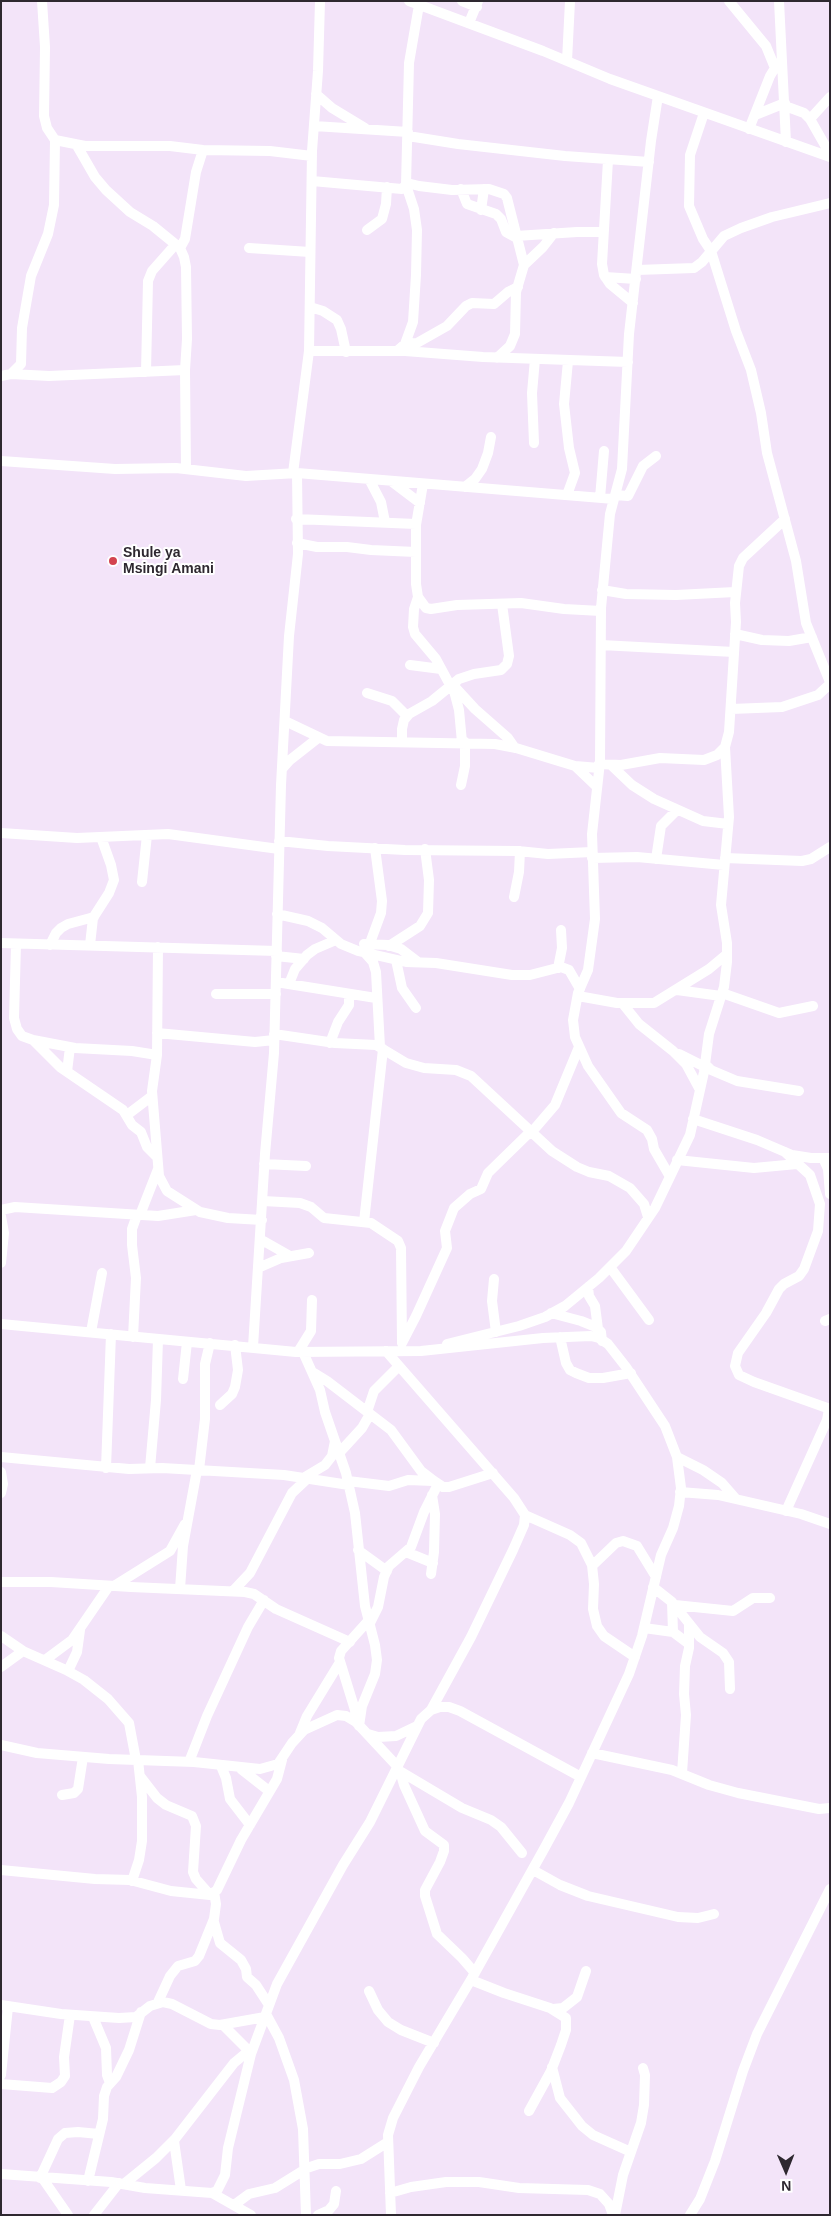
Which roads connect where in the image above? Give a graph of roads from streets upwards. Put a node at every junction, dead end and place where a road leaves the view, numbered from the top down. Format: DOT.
graph roads {
  1 [pos="42,1"];
  2 [pos="320,1"];
  3 [pos="462,1"];
  4 [pos="570,1"];
  5 [pos="729,1"];
  6 [pos="779,1"];
  7 [pos="414,3"];
  8 [pos="477,4"];
  9 [pos="469,22"];
  10 [pos="782,56"];
  11 [pos="567,61"];
  12 [pos="775,68"];
  13 [pos="316,94"];
  14 [pos="658,96"];
  15 [pos="830,97"];
  16 [pos="327,103"];
  17 [pos="785,104"];
  18 [pos="704,113"];
  19 [pos="755,115"];
  20 [pos="810,119"];
  21 [pos="314,126"];
  22 [pos="337,126"];
  23 [pos="366,129"];
  24 [pos="750,129"];
  25 [pos="408,134"];
  26 [pos="55,140"];
  27 [pos="786,142"];
  28 [pos="76,144"];
  29 [pos="203,150"];
  30 [pos="312,156"];
  31 [pos="830,156"];
  32 [pos="608,160"];
  33 [pos="649,162"];
  34 [pos="312,181"];
  35 [pos="406,184"];
  36 [pos="387,187"];
  37 [pos="484,189"];
  38 [pos="462,190"];
  39 [pos="830,203"];
  40 [pos="481,210"];
  41 [pos="367,230"];
  42 [pos="603,232"];
  43 [pos="554,233"];
  44 [pos="516,237"];
  45 [pos="177,246"];
  46 [pos="248,248"];
  47 [pos="711,251"];
  48 [pos="310,252"];
  49 [pos="524,265"];
  50 [pos="637,274"];
  51 [pos="605,277"];
  52 [pos="518,287"];
  53 [pos="633,302"];
  54 [pos="310,307"];
  55 [pos="513,340"];
  56 [pos="405,344"];
  57 [pos="310,351"];
  58 [pos="396,351"];
  59 [pos="346,352"];
  60 [pos="497,358"];
  61 [pos="530,359"];
  62 [pos="568,361"];
  63 [pos="628,362"];
  64 [pos="185,370"];
  65 [pos="146,372"];
  66 [pos="6,375"];
  67 [pos="491,437"];
  68 [pos="534,443"];
  69 [pos="604,451"];
  70 [pos="656,456"];
  71 [pos="1,461"];
  72 [pos="186,469"];
  73 [pos="295,473"];
  74 [pos="369,479"];
  75 [pos="391,481"];
  76 [pos="423,484"];
  77 [pos="465,487"];
  78 [pos="567,494"];
  79 [pos="614,497"];
  80 [pos="600,498"];
  81 [pos="420,504"];
  82 [pos="296,519"];
  83 [pos="784,519"];
  84 [pos="386,522"];
  85 [pos="416,524"];
  86 [pos="297,543"];
  87 [pos="416,552"];
  88 [pos="602,590"];
  89 [pos="735,592"];
  90 [pos="418,597"];
  91 [pos="502,604"];
  92 [pos="601,611"];
  93 [pos="735,634"];
  94 [pos="812,637"];
  95 [pos="601,645"];
  96 [pos="734,652"];
  97 [pos="410,666"];
  98 [pos="441,669"];
  99 [pos="830,683"];
  100 [pos="452,684"];
  101 [pos="367,693"];
  102 [pos="730,708"];
  103 [pos="407,716"];
  104 [pos="285,721"];
  105 [pos="318,738"];
  106 [pos="402,742"];
  107 [pos="463,742"];
  108 [pos="725,747"];
  109 [pos="515,748"];
  110 [pos="611,765"];
  111 [pos="575,766"];
  112 [pos="599,766"];
  113 [pos="282,769"];
  114 [pos="461,785"];
  115 [pos="597,787"];
  116 [pos="677,810"];
  117 [pos="728,824"];
  118 [pos="1,833"];
  119 [pos="147,835"];
  120 [pos="101,837"];
  121 [pos="279,844"];
  122 [pos="830,847"];
  123 [pos="375,848"];
  124 [pos="425,849"];
  125 [pos="520,851"];
  126 [pos="592,855"];
  127 [pos="656,859"];
  128 [pos="725,862"];
  129 [pos="142,882"];
  130 [pos="514,897"];
  131 [pos="277,914"];
  132 [pos="94,917"];
  133 [pos="561,930"];
  134 [pos="336,940"];
  135 [pos="1,943"];
  136 [pos="370,943"];
  137 [pos="16,944"];
  138 [pos="50,945"];
  139 [pos="90,946"];
  140 [pos="389,946"];
  141 [pos="158,947"];
  142 [pos="348,947"];
  143 [pos="364,953"];
  144 [pos="276,954"];
  145 [pos="727,954"];
  146 [pos="304,959"];
  147 [pos="396,960"];
  148 [pos="418,962"];
  149 [pos="558,968"];
  150 [pos="276,982"];
  151 [pos="290,984"];
  152 [pos="676,990"];
  153 [pos="579,993"];
  154 [pos="216,994"];
  155 [pos="276,994"];
  156 [pos="349,994"];
  157 [pos="722,995"];
  158 [pos="376,998"];
  159 [pos="623,1004"];
  160 [pos="813,1006"];
  161 [pos="416,1008"];
  162 [pos="157,1033"];
  163 [pos="274,1037"];
  164 [pos="32,1040"];
  165 [pos="330,1043"];
  166 [pos="70,1047"];
  167 [pos="579,1047"];
  168 [pos="381,1048"];
  169 [pos="674,1052"];
  170 [pos="157,1056"];
  171 [pos="705,1066"];
  172 [pos="67,1072"];
  173 [pos="700,1090"];
  174 [pos="799,1090"];
  175 [pos="152,1096"];
  176 [pos="127,1115"];
  177 [pos="693,1120"];
  178 [pos="530,1132"];
  179 [pos="785,1152"];
  180 [pos="157,1157"];
  181 [pos="826,1158"];
  182 [pos="677,1160"];
  183 [pos="264,1164"];
  184 [pos="797,1164"];
  185 [pos="306,1166"];
  186 [pos="158,1168"];
  187 [pos="669,1175"];
  188 [pos="830,1194"];
  189 [pos="263,1201"];
  190 [pos="1,1210"];
  191 [pos="196,1210"];
  192 [pos="139,1215"];
  193 [pos="1,1216"];
  194 [pos="648,1217"];
  195 [pos="262,1220"];
  196 [pos="364,1222"];
  197 [pos="260,1239"];
  198 [pos="309,1253"];
  199 [pos="290,1256"];
  200 [pos="1,1263"];
  201 [pos="610,1267"];
  202 [pos="258,1268"];
  203 [pos="102,1273"];
  204 [pos="494,1279"];
  205 [pos="588,1287"];
  206 [pos="312,1300"];
  207 [pos="552,1313"];
  208 [pos="648,1320"];
  209 [pos="1,1324"];
  210 [pos="598,1329"];
  211 [pos="91,1332"];
  212 [pos="496,1332"];
  213 [pos="111,1334"];
  214 [pos="133,1337"];
  215 [pos="560,1337"];
  216 [pos="158,1340"];
  217 [pos="602,1341"];
  218 [pos="187,1342"];
  219 [pos="210,1343"];
  220 [pos="236,1345"];
  221 [pos="254,1347"];
  222 [pos="401,1347"];
  223 [pos="386,1351"];
  224 [pos="416,1351"];
  225 [pos="301,1352"];
  226 [pos="399,1366"];
  227 [pos="314,1373"];
  228 [pos="631,1373"];
  229 [pos="183,1379"];
  230 [pos="220,1405"];
  231 [pos="829,1409"];
  232 [pos="369,1413"];
  233 [pos="336,1441"];
  234 [pos="340,1452"];
  235 [pos="1,1457"];
  236 [pos="677,1457"];
  237 [pos="106,1468"];
  238 [pos="150,1468"];
  239 [pos="198,1470"];
  240 [pos="1,1472"];
  241 [pos="493,1473"];
  242 [pos="307,1478"];
  243 [pos="348,1483"];
  244 [pos="436,1483"];
  245 [pos="680,1492"];
  246 [pos="1,1493"];
  247 [pos="432,1495"];
  248 [pos="736,1500"];
  249 [pos="786,1510"];
  250 [pos="524,1514"];
  251 [pos="188,1519"];
  252 [pos="830,1524"];
  253 [pos="358,1550"];
  254 [pos="406,1552"];
  255 [pos="592,1566"];
  256 [pos="387,1570"];
  257 [pos="1,1582"];
  258 [pos="655,1582"];
  259 [pos="111,1586"];
  260 [pos="180,1589"];
  261 [pos="234,1591"];
  262 [pos="770,1598"];
  263 [pos="264,1600"];
  264 [pos="673,1604"];
  265 [pos="369,1623"];
  266 [pos="689,1624"];
  267 [pos="80,1628"];
  268 [pos="644,1628"];
  269 [pos="673,1632"];
  270 [pos="1,1636"];
  271 [pos="350,1642"];
  272 [pos="689,1644"];
  273 [pos="23,1652"];
  274 [pos="635,1657"];
  275 [pos="45,1660"];
  276 [pos="340,1662"];
  277 [pos="1,1667"];
  278 [pos="68,1671"];
  279 [pos="730,1689"];
  280 [pos="432,1710"];
  281 [pos="358,1724"];
  282 [pos="418,1725"];
  283 [pos="368,1734"];
  284 [pos="299,1735"];
  285 [pos="1,1745"];
  286 [pos="592,1753"];
  287 [pos="83,1757"];
  288 [pos="137,1760"];
  289 [pos="282,1760"];
  290 [pos="189,1762"];
  291 [pos="221,1766"];
  292 [pos="239,1768"];
  293 [pos="398,1768"];
  294 [pos="682,1773"];
  295 [pos="140,1776"];
  296 [pos="581,1777"];
  297 [pos="270,1791"];
  298 [pos="62,1795"];
  299 [pos="830,1808"];
  300 [pos="250,1826"];
  301 [pos="522,1853"];
  302 [pos="1,1870"];
  303 [pos="533,1870"];
  304 [pos="132,1881"];
  305 [pos="830,1890"];
  306 [pos="212,1893"];
  307 [pos="714,1914"];
  308 [pos="214,1920"];
  309 [pos="586,1971"];
  310 [pos="473,1977"];
  311 [pos="369,1991"];
  312 [pos="158,2002"];
  313 [pos="5,2006"];
  314 [pos="553,2009"];
  315 [pos="142,2012"];
  316 [pos="267,2012"];
  317 [pos="70,2015"];
  318 [pos="93,2017"];
  319 [pos="223,2025"];
  320 [pos="434,2043"];
  321 [pos="251,2049"];
  322 [pos="552,2067"];
  323 [pos="643,2068"];
  324 [pos="1,2075"];
  325 [pos="110,2083"];
  326 [pos="1,2084"];
  327 [pos="529,2111"];
  328 [pos="99,2134"];
  329 [pos="174,2140"];
  330 [pos="388,2142"];
  331 [pos="631,2152"];
  332 [pos="304,2169"];
  333 [pos="1,2174"];
  334 [pos="42,2178"];
  335 [pos="88,2181"];
  336 [pos="121,2184"];
  337 [pos="181,2190"];
  338 [pos="336,2191"];
  339 [pos="212,2193"];
  340 [pos="390,2194"];
  341 [pos="234,2205"];
  342 [pos="68,2215"];
  343 [pos="94,2215"];
  344 [pos="251,2215"];
  345 [pos="306,2215"];
  346 [pos="318,2215"];
  347 [pos="391,2215"];
  348 [pos="614,2215"];
  349 [pos="690,2215"];
  1 -- 26 [label="street"];
  2 -- 13 [label="street"];
  3 -- 8 [label="street"];
  4 -- 11 [label="street"];
  5 -- 12 [label="street"];
  6 -- 10 [label="street"];
  7 -- 9 [label="street"];
  7 -- 25 [label="street"];
  8 -- 9 [label="street"];
  9 -- 11 [label="street"];
  10 -- 12 [label="street"];
  10 -- 17 [label="street"];
  11 -- 14 [label="street"];
  12 -- 19 [label="street"];
  13 -- 16 [label="street"];
  13 -- 21 [label="street"];
  14 -- 18 [label="street"];
  14 -- 33 [label="street"];
  15 -- 20 [label="street"];
  16 -- 22 [label="street"];
  16 -- 23 [label="street"];
  17 -- 19 [label="street"];
  17 -- 20 [label="street"];
  17 -- 27 [label="street"];
  18 -- 24 [label="street"];
  18 -- 47 [label="street"];
  19 -- 24 [label="street"];
  20 -- 31 [label="street"];
  21 -- 22 [label="street"];
  21 -- 30 [label="street"];
  22 -- 23 [label="street"];
  23 -- 25 [label="street"];
  24 -- 27 [label="street"];
  25 -- 32 [label="street"];
  25 -- 35 [label="street"];
  26 -- 28 [label="street"];
  26 -- 66 [label="street"];
  27 -- 31 [label="street"];
  28 -- 29 [label="street"];
  28 -- 45 [label="street"];
  29 -- 30 [label="street"];
  29 -- 45 [label="street"];
  30 -- 34 [label="street"];
  32 -- 33 [label="street"];
  32 -- 42 [label="street"];
  33 -- 50 [label="street"];
  34 -- 36 [label="street"];
  34 -- 48 [label="street"];
  35 -- 36 [label="street"];
  35 -- 38 [label="street"];
  35 -- 56 [label="street"];
  36 -- 41 [label="street"];
  37 -- 38 [label="street"];
  37 -- 40 [label="street"];
  37 -- 44 [label="street"];
  38 -- 40 [label="street"];
  39 -- 47 [label="street"];
  40 -- 44 [label="street"];
  42 -- 43 [label="street"];
  42 -- 51 [label="street"];
  43 -- 44 [label="street"];
  43 -- 49 [label="street"];
  44 -- 49 [label="street"];
  45 -- 64 [label="street"];
  45 -- 65 [label="street"];
  46 -- 48 [label="street"];
  47 -- 50 [label="street"];
  47 -- 83 [label="street"];
  48 -- 54 [label="street"];
  49 -- 52 [label="street"];
  50 -- 51 [label="street"];
  50 -- 53 [label="street"];
  51 -- 53 [label="street"];
  52 -- 55 [label="street"];
  52 -- 56 [label="street"];
  53 -- 63 [label="street"];
  54 -- 57 [label="street"];
  54 -- 59 [label="street"];
  55 -- 60 [label="street"];
  55 -- 61 [label="street"];
  56 -- 58 [label="street"];
  57 -- 59 [label="street"];
  57 -- 73 [label="street"];
  58 -- 59 [label="street"];
  58 -- 60 [label="street"];
  60 -- 61 [label="street"];
  61 -- 62 [label="street"];
  61 -- 68 [label="street"];
  62 -- 63 [label="street"];
  62 -- 78 [label="street"];
  63 -- 79 [label="street"];
  64 -- 65 [label="street"];
  64 -- 72 [label="street"];
  65 -- 66 [label="street"];
  67 -- 77 [label="street"];
  69 -- 80 [label="street"];
  70 -- 79 [label="street"];
  71 -- 72 [label="street"];
  72 -- 73 [label="street"];
  73 -- 74 [label="street"];
  73 -- 82 [label="street"];
  74 -- 75 [label="street"];
  74 -- 84 [label="street"];
  75 -- 76 [label="street"];
  75 -- 81 [label="street"];
  76 -- 77 [label="street"];
  76 -- 81 [label="street"];
  77 -- 78 [label="street"];
  78 -- 80 [label="street"];
  79 -- 80 [label="street"];
  79 -- 88 [label="street"];
  81 -- 85 [label="street"];
  82 -- 84 [label="street"];
  82 -- 86 [label="street"];
  83 -- 89 [label="street"];
  83 -- 94 [label="street"];
  84 -- 85 [label="street"];
  85 -- 87 [label="street"];
  86 -- 87 [label="street"];
  86 -- 104 [label="street"];
  87 -- 90 [label="street"];
  88 -- 89 [label="street"];
  88 -- 92 [label="street"];
  89 -- 93 [label="street"];
  90 -- 91 [label="street"];
  90 -- 98 [label="street"];
  91 -- 92 [label="street"];
  91 -- 100 [label="street"];
  92 -- 95 [label="street"];
  93 -- 94 [label="street"];
  93 -- 96 [label="street"];
  94 -- 99 [label="street"];
  95 -- 96 [label="street"];
  95 -- 112 [label="street"];
  96 -- 102 [label="street"];
  97 -- 98 [label="street"];
  98 -- 100 [label="street"];
  99 -- 102 [label="street"];
  100 -- 103 [label="street"];
  100 -- 107 [label="street"];
  100 -- 109 [label="street"];
  101 -- 103 [label="street"];
  102 -- 108 [label="street"];
  103 -- 106 [label="street"];
  104 -- 105 [label="street"];
  104 -- 113 [label="street"];
  105 -- 106 [label="street"];
  105 -- 113 [label="street"];
  106 -- 107 [label="street"];
  107 -- 109 [label="street"];
  107 -- 114 [label="street"];
  108 -- 110 [label="street"];
  108 -- 117 [label="street"];
  109 -- 111 [label="street"];
  110 -- 112 [label="street"];
  110 -- 116 [label="street"];
  111 -- 112 [label="street"];
  111 -- 115 [label="street"];
  112 -- 115 [label="street"];
  113 -- 121 [label="street"];
  115 -- 126 [label="street"];
  116 -- 117 [label="street"];
  116 -- 127 [label="street"];
  117 -- 128 [label="street"];
  118 -- 120 [label="street"];
  119 -- 120 [label="street"];
  119 -- 121 [label="street"];
  119 -- 129 [label="street"];
  120 -- 132 [label="street"];
  121 -- 123 [label="street"];
  121 -- 131 [label="street"];
  122 -- 128 [label="street"];
  123 -- 124 [label="street"];
  123 -- 136 [label="street"];
  124 -- 125 [label="street"];
  124 -- 140 [label="street"];
  125 -- 126 [label="street"];
  125 -- 130 [label="street"];
  126 -- 127 [label="street"];
  126 -- 153 [label="street"];
  127 -- 128 [label="street"];
  128 -- 145 [label="street"];
  131 -- 134 [label="street"];
  131 -- 144 [label="street"];
  132 -- 138 [label="street"];
  132 -- 139 [label="street"];
  133 -- 149 [label="street"];
  134 -- 142 [label="street"];
  134 -- 146 [label="street"];
  135 -- 137 [label="street"];
  136 -- 140 [label="street"];
  136 -- 142 [label="street"];
  137 -- 138 [label="street"];
  137 -- 164 [label="street"];
  138 -- 139 [label="street"];
  139 -- 141 [label="street"];
  140 -- 148 [label="street"];
  141 -- 144 [label="street"];
  141 -- 162 [label="street"];
  142 -- 143 [label="street"];
  143 -- 147 [label="street"];
  143 -- 158 [label="street"];
  144 -- 146 [label="street"];
  144 -- 150 [label="street"];
  145 -- 152 [label="street"];
  145 -- 157 [label="street"];
  146 -- 151 [label="street"];
  147 -- 148 [label="street"];
  147 -- 161 [label="street"];
  148 -- 149 [label="street"];
  149 -- 153 [label="street"];
  150 -- 151 [label="street"];
  150 -- 155 [label="street"];
  151 -- 156 [label="street"];
  152 -- 157 [label="street"];
  152 -- 159 [label="street"];
  153 -- 159 [label="street"];
  153 -- 167 [label="street"];
  154 -- 155 [label="street"];
  155 -- 163 [label="street"];
  156 -- 158 [label="street"];
  156 -- 165 [label="street"];
  157 -- 160 [label="street"];
  157 -- 171 [label="street"];
  158 -- 168 [label="street"];
  159 -- 169 [label="street"];
  162 -- 163 [label="street"];
  162 -- 170 [label="street"];
  163 -- 165 [label="street"];
  163 -- 183 [label="street"];
  164 -- 166 [label="street"];
  164 -- 172 [label="street"];
  165 -- 168 [label="street"];
  166 -- 170 [label="street"];
  166 -- 172 [label="street"];
  167 -- 178 [label="street"];
  167 -- 187 [label="street"];
  168 -- 178 [label="street"];
  168 -- 196 [label="street"];
  169 -- 171 [label="street"];
  169 -- 173 [label="street"];
  170 -- 175 [label="street"];
  171 -- 173 [label="street"];
  171 -- 174 [label="street"];
  172 -- 176 [label="street"];
  173 -- 177 [label="street"];
  175 -- 176 [label="street"];
  175 -- 180 [label="street"];
  176 -- 180 [label="street"];
  177 -- 179 [label="street"];
  177 -- 182 [label="street"];
  178 -- 194 [label="street"];
  178 -- 222 [label="street"];
  179 -- 181 [label="street"];
  179 -- 184 [label="street"];
  180 -- 186 [label="street"];
  181 -- 188 [label="street"];
  182 -- 184 [label="street"];
  182 -- 187 [label="street"];
  183 -- 185 [label="street"];
  183 -- 189 [label="street"];
  184 -- 231 [label="street"];
  186 -- 191 [label="street"];
  186 -- 192 [label="street"];
  187 -- 194 [label="street"];
  189 -- 195 [label="street"];
  189 -- 196 [label="street"];
  190 -- 192 [label="street"];
  191 -- 192 [label="street"];
  191 -- 195 [label="street"];
  192 -- 214 [label="street"];
  193 -- 200 [label="street"];
  194 -- 201 [label="street"];
  195 -- 197 [label="street"];
  196 -- 222 [label="street"];
  197 -- 199 [label="street"];
  197 -- 202 [label="street"];
  198 -- 199 [label="street"];
  199 -- 202 [label="street"];
  201 -- 205 [label="street"];
  201 -- 208 [label="street"];
  202 -- 221 [label="street"];
  203 -- 211 [label="street"];
  204 -- 212 [label="street"];
  205 -- 207 [label="street"];
  205 -- 210 [label="street"];
  206 -- 225 [label="street"];
  207 -- 210 [label="street"];
  207 -- 212 [label="street"];
  209 -- 211 [label="street"];
  210 -- 217 [label="street"];
  211 -- 213 [label="street"];
  212 -- 224 [label="street"];
  213 -- 214 [label="street"];
  213 -- 237 [label="street"];
  214 -- 216 [label="street"];
  215 -- 217 [label="street"];
  215 -- 224 [label="street"];
  215 -- 228 [label="street"];
  216 -- 218 [label="street"];
  216 -- 238 [label="street"];
  217 -- 228 [label="street"];
  218 -- 219 [label="street"];
  218 -- 229 [label="street"];
  219 -- 220 [label="street"];
  219 -- 239 [label="street"];
  220 -- 221 [label="street"];
  220 -- 230 [label="street"];
  221 -- 225 [label="street"];
  222 -- 223 [label="street"];
  222 -- 224 [label="street"];
  223 -- 225 [label="street"];
  223 -- 226 [label="street"];
  225 -- 227 [label="street"];
  226 -- 232 [label="street"];
  226 -- 241 [label="street"];
  227 -- 232 [label="street"];
  227 -- 233 [label="street"];
  228 -- 236 [label="street"];
  231 -- 249 [label="street"];
  232 -- 234 [label="street"];
  232 -- 244 [label="street"];
  233 -- 234 [label="street"];
  233 -- 242 [label="street"];
  234 -- 243 [label="street"];
  235 -- 237 [label="street"];
  236 -- 245 [label="street"];
  236 -- 248 [label="street"];
  237 -- 238 [label="street"];
  238 -- 239 [label="street"];
  239 -- 242 [label="street"];
  239 -- 251 [label="street"];
  240 -- 246 [label="street"];
  241 -- 244 [label="street"];
  241 -- 250 [label="street"];
  242 -- 243 [label="street"];
  242 -- 261 [label="street"];
  243 -- 244 [label="street"];
  243 -- 253 [label="street"];
  244 -- 247 [label="street"];
  245 -- 248 [label="street"];
  245 -- 258 [label="street"];
  247 -- 254 [label="street"];
  247 -- 254 [label="street"];
  248 -- 249 [label="street"];
  249 -- 252 [label="street"];
  250 -- 255 [label="street"];
  250 -- 280 [label="street"];
  251 -- 259 [label="street"];
  251 -- 260 [label="street"];
  253 -- 256 [label="street"];
  253 -- 265 [label="street"];
  254 -- 256 [label="street"];
  255 -- 258 [label="street"];
  255 -- 274 [label="street"];
  256 -- 265 [label="street"];
  257 -- 259 [label="street"];
  258 -- 264 [label="street"];
  258 -- 268 [label="street"];
  259 -- 260 [label="street"];
  259 -- 267 [label="street"];
  260 -- 261 [label="street"];
  261 -- 263 [label="street"];
  262 -- 264 [label="street"];
  263 -- 271 [label="street"];
  263 -- 290 [label="street"];
  264 -- 266 [label="street"];
  264 -- 269 [label="street"];
  265 -- 271 [label="street"];
  265 -- 281 [label="street"];
  266 -- 272 [label="street"];
  266 -- 279 [label="street"];
  267 -- 275 [label="street"];
  267 -- 278 [label="street"];
  268 -- 269 [label="street"];
  268 -- 274 [label="street"];
  269 -- 272 [label="street"];
  270 -- 273 [label="street"];
  271 -- 276 [label="street"];
  272 -- 294 [label="street"];
  273 -- 275 [label="street"];
  273 -- 277 [label="street"];
  274 -- 286 [label="street"];
  275 -- 278 [label="street"];
  276 -- 281 [label="street"];
  276 -- 284 [label="street"];
  278 -- 288 [label="street"];
  280 -- 282 [label="street"];
  280 -- 296 [label="street"];
  281 -- 283 [label="street"];
  281 -- 284 [label="street"];
  282 -- 283 [label="street"];
  282 -- 293 [label="street"];
  283 -- 293 [label="street"];
  284 -- 289 [label="street"];
  285 -- 287 [label="street"];
  286 -- 294 [label="street"];
  286 -- 296 [label="street"];
  287 -- 288 [label="street"];
  287 -- 298 [label="street"];
  288 -- 290 [label="street"];
  288 -- 295 [label="street"];
  289 -- 292 [label="street"];
  289 -- 297 [label="street"];
  290 -- 291 [label="street"];
  291 -- 292 [label="street"];
  291 -- 300 [label="street"];
  292 -- 297 [label="street"];
  293 -- 301 [label="street"];
  293 -- 310 [label="street"];
  293 -- 316 [label="street"];
  294 -- 299 [label="street"];
  295 -- 304 [label="street"];
  295 -- 306 [label="street"];
  296 -- 303 [label="street"];
  297 -- 300 [label="street"];
  300 -- 306 [label="street"];
  302 -- 304 [label="street"];
  303 -- 307 [label="street"];
  303 -- 310 [label="street"];
  304 -- 306 [label="street"];
  305 -- 349 [label="street"];
  306 -- 308 [label="street"];
  308 -- 312 [label="street"];
  308 -- 316 [label="street"];
  309 -- 314 [label="street"];
  310 -- 314 [label="street"];
  310 -- 320 [label="street"];
  311 -- 320 [label="street"];
  312 -- 315 [label="street"];
  312 -- 319 [label="street"];
  313 -- 317 [label="street"];
  313 -- 324 [label="street"];
  314 -- 322 [label="street"];
  315 -- 318 [label="street"];
  315 -- 325 [label="street"];
  316 -- 319 [label="street"];
  316 -- 321 [label="street"];
  316 -- 332 [label="street"];
  317 -- 318 [label="street"];
  317 -- 326 [label="street"];
  318 -- 325 [label="street"];
  319 -- 321 [label="street"];
  320 -- 330 [label="street"];
  321 -- 329 [label="street"];
  321 -- 339 [label="street"];
  322 -- 327 [label="street"];
  322 -- 331 [label="street"];
  323 -- 331 [label="street"];
  325 -- 328 [label="street"];
  328 -- 334 [label="street"];
  328 -- 335 [label="street"];
  329 -- 336 [label="street"];
  329 -- 337 [label="street"];
  330 -- 332 [label="street"];
  330 -- 340 [label="street"];
  331 -- 348 [label="street"];
  332 -- 341 [label="street"];
  332 -- 345 [label="street"];
  333 -- 334 [label="street"];
  334 -- 335 [label="street"];
  334 -- 342 [label="street"];
  335 -- 336 [label="street"];
  336 -- 337 [label="street"];
  336 -- 343 [label="street"];
  337 -- 339 [label="street"];
  338 -- 346 [label="street"];
  339 -- 341 [label="street"];
  340 -- 347 [label="street"];
  340 -- 348 [label="street"];
  341 -- 344 [label="street"];
}
